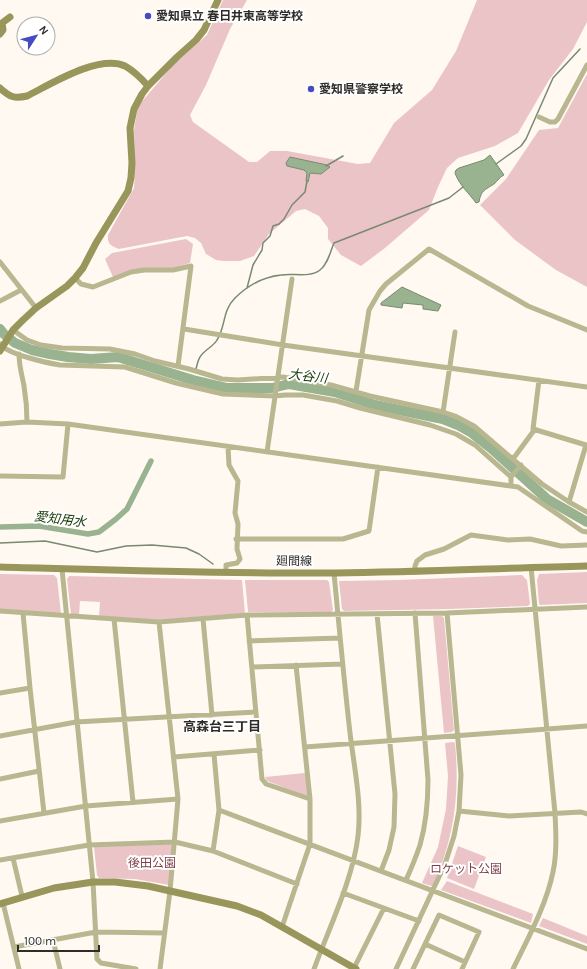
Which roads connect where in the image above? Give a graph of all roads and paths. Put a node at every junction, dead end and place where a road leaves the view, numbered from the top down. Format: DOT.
graph roads {
  1 [pos="218,0"];
  2 [pos="10,16"];
  3 [pos="0,34"];
  4 [pos="587,65"];
  5 [pos="148,86"];
  6 [pos="0,88"];
  7 [pos="539,116"];
  8 [pos="0,262"];
  9 [pos="75,278"];
  10 [pos="292,279"];
  11 [pos="21,290"];
  12 [pos="0,301"];
  13 [pos="36,308"];
  14 [pos="184,330"];
  15 [pos="587,330"];
  16 [pos="13,332"];
  17 [pos="455,332"];
  18 [pos="283,346"];
  19 [pos="1,348"];
  20 [pos="19,354"];
  21 [pos="362,356"];
  22 [pos="178,366"];
  23 [pos="449,368"];
  24 [pos="278,378"];
  25 [pos="539,380"];
  26 [pos="587,387"];
  27 [pos="356,391"];
  28 [pos="276,395"];
  29 [pos="443,412"];
  30 [pos="27,422"];
  31 [pos="0,424"];
  32 [pos="68,424"];
  33 [pos="535,429"];
  34 [pos="228,447"];
  35 [pos="267,452"];
  36 [pos="513,459"];
  37 [pos="521,465"];
  38 [pos="378,467"];
  39 [pos="0,476"];
  40 [pos="511,477"];
  41 [pos="511,486"];
  42 [pos="569,502"];
  43 [pos="587,512"];
  44 [pos="587,532"];
  45 [pos="236,539"];
  46 [pos="587,545"];
  47 [pos="587,566"];
  48 [pos="0,567"];
  49 [pos="531,567"];
  50 [pos="62,569"];
  51 [pos="226,572"];
  52 [pos="415,572"];
  53 [pos="334,573"];
  54 [pos="587,607"];
  55 [pos="535,609"];
  56 [pos="0,611"];
  57 [pos="23,613"];
  58 [pos="415,613"];
  59 [pos="447,613"];
  60 [pos="338,614"];
  61 [pos="377,614"];
  62 [pos="66,616"];
  63 [pos="247,616"];
  64 [pos="203,619"];
  65 [pos="114,620"];
  66 [pos="159,622"];
  67 [pos="340,638"];
  68 [pos="249,641"];
  69 [pos="342,664"];
  70 [pos="296,666"];
  71 [pos="252,667"];
  72 [pos="30,688"];
  73 [pos="0,694"];
  74 [pos="256,712"];
  75 [pos="212,715"];
  76 [pos="168,717"];
  77 [pos="125,720"];
  78 [pos="76,722"];
  79 [pos="587,726"];
  80 [pos="546,729"];
  81 [pos="35,730"];
  82 [pos="458,735"];
  83 [pos="0,736"];
  84 [pos="425,738"];
  85 [pos="389,741"];
  86 [pos="352,743"];
  87 [pos="305,747"];
  88 [pos="260,750"];
  89 [pos="214,754"];
  90 [pos="174,757"];
  91 [pos="39,771"];
  92 [pos="0,778"];
  93 [pos="178,799"];
  94 [pos="310,799"];
  95 [pos="133,802"];
  96 [pos="86,806"];
  97 [pos="219,810"];
  98 [pos="459,811"];
  99 [pos="44,812"];
  100 [pos="555,814"];
  101 [pos="587,814"];
  102 [pos="0,821"];
  103 [pos="175,842"];
  104 [pos="310,844"];
  105 [pos="89,845"];
  106 [pos="212,851"];
  107 [pos="13,858"];
  108 [pos="0,860"];
  109 [pos="354,860"];
  110 [pos="381,871"];
  111 [pos="406,880"];
  112 [pos="93,882"];
  113 [pos="297,884"];
  114 [pos="170,891"];
  115 [pos="433,892"];
  116 [pos="343,893"];
  117 [pos="22,896"];
  118 [pos="2,903"];
  119 [pos="384,908"];
  120 [pos="419,921"];
  121 [pos="282,927"];
  122 [pos="532,929"];
  123 [pos="96,932"];
  124 [pos="165,934"];
  125 [pos="53,940"];
  126 [pos="425,944"];
  127 [pos="14,947"];
  128 [pos="322,949"];
  129 [pos="587,949"];
  130 [pos="465,962"];
  131 [pos="19,969"];
  132 [pos="60,969"];
  133 [pos="136,969"];
  134 [pos="160,969"];
  135 [pos="314,969"];
  136 [pos="355,969"];
  137 [pos="396,969"];
  138 [pos="413,969"];
  139 [pos="462,969"];
  140 [pos="513,969"];
  1 -- 5 [label="street"];
  2 -- 3 [label="street"];
  4 -- 7 [label="street"];
  5 -- 6 [label="street"];
  5 -- 9 [label="street"];
  8 -- 11 [label="street"];
  9 -- 13 [label="street"];
  9 -- 14 [label="street"];
  10 -- 18 [label="street"];
  11 -- 12 [label="street"];
  11 -- 13 [label="street"];
  13 -- 16 [label="street"];
  14 -- 18 [label="street"];
  14 -- 22 [label="street"];
  15 -- 21 [label="street"];
  16 -- 19 [label="street"];
  16 -- 22 [label="street"];
  17 -- 23 [label="street"];
  18 -- 21 [label="street"];
  18 -- 24 [label="street"];
  19 -- 20 [label="street"];
  20 -- 28 [label="street"];
  20 -- 30 [label="street"];
  21 -- 23 [label="street"];
  21 -- 27 [label="street"];
  22 -- 24 [label="street"];
  23 -- 25 [label="street"];
  23 -- 29 [label="street"];
  24 -- 27 [label="street"];
  24 -- 28 [label="street"];
  25 -- 26 [label="street"];
  25 -- 33 [label="street"];
  27 -- 29 [label="street"];
  28 -- 35 [label="street"];
  28 -- 40 [label="street"];
  29 -- 36 [label="street"];
  30 -- 31 [label="street"];
  30 -- 32 [label="street"];
  32 -- 34 [label="street"];
  32 -- 39 [label="street"];
  33 -- 36 [label="street"];
  33 -- 42 [label="street"];
  34 -- 35 [label="street"];
  34 -- 45 [label="street"];
  35 -- 38 [label="street"];
  36 -- 37 [label="street"];
  37 -- 40 [label="street"];
  37 -- 42 [label="street"];
  38 -- 41 [label="street"];
  38 -- 45 [label="street"];
  40 -- 41 [label="street"];
  41 -- 44 [label="street"];
  42 -- 43 [label="street"];
  45 -- 51 [label="street"];
  46 -- 52 [label="street"];
  47 -- 49 [label="street, 廻間線"];
  48 -- 50 [label="street, 廻間線"];
  49 -- 52 [label="street, 廻間線"];
  49 -- 55 [label="street"];
  50 -- 51 [label="street, 廻間線"];
  50 -- 62 [label="street"];
  51 -- 53 [label="street, 廻間線"];
  52 -- 53 [label="street, 廻間線"];
  53 -- 60 [label="street"];
  54 -- 55 [label="street"];
  55 -- 59 [label="street"];
  55 -- 80 [label="street"];
  56 -- 57 [label="street"];
  57 -- 62 [label="street"];
  57 -- 72 [label="street"];
  58 -- 59 [label="street"];
  58 -- 61 [label="street"];
  58 -- 84 [label="street"];
  59 -- 82 [label="street"];
  60 -- 61 [label="street"];
  60 -- 63 [label="street"];
  60 -- 67 [label="street"];
  61 -- 85 [label="street"];
  62 -- 65 [label="street"];
  62 -- 78 [label="street"];
  63 -- 64 [label="street"];
  63 -- 68 [label="street"];
  64 -- 66 [label="street"];
  64 -- 75 [label="street"];
  65 -- 66 [label="street"];
  65 -- 77 [label="street"];
  66 -- 76 [label="street"];
  67 -- 68 [label="street"];
  67 -- 69 [label="street"];
  68 -- 71 [label="street"];
  69 -- 70 [label="street"];
  69 -- 86 [label="street"];
  70 -- 71 [label="street"];
  70 -- 87 [label="street"];
  71 -- 74 [label="street"];
  72 -- 73 [label="street"];
  72 -- 81 [label="street"];
  74 -- 75 [label="street"];
  74 -- 88 [label="street"];
  75 -- 76 [label="street"];
  76 -- 77 [label="street"];
  76 -- 90 [label="street"];
  77 -- 78 [label="street"];
  77 -- 95 [label="street"];
  78 -- 81 [label="street"];
  78 -- 96 [label="street"];
  79 -- 80 [label="street"];
  80 -- 82 [label="street"];
  80 -- 100 [label="street"];
  81 -- 83 [label="street"];
  81 -- 91 [label="street"];
  82 -- 84 [label="street"];
  82 -- 98 [label="street"];
  84 -- 85 [label="street"];
  84 -- 111 [label="street"];
  85 -- 86 [label="street"];
  85 -- 110 [label="street"];
  86 -- 87 [label="street"];
  86 -- 109 [label="street"];
  87 -- 94 [label="street"];
  88 -- 89 [label="street"];
  88 -- 94 [label="street"];
  89 -- 90 [label="street"];
  89 -- 97 [label="street"];
  90 -- 93 [label="street"];
  91 -- 92 [label="street"];
  91 -- 99 [label="street"];
  93 -- 95 [label="street"];
  93 -- 103 [label="street"];
  94 -- 104 [label="street"];
  95 -- 96 [label="street"];
  96 -- 99 [label="street"];
  96 -- 105 [label="street"];
  97 -- 104 [label="street"];
  97 -- 106 [label="street"];
  98 -- 100 [label="street"];
  98 -- 115 [label="street"];
  99 -- 102 [label="street"];
  100 -- 101 [label="street"];
  100 -- 122 [label="street"];
  103 -- 105 [label="street"];
  103 -- 106 [label="street"];
  103 -- 114 [label="street"];
  104 -- 109 [label="street"];
  104 -- 113 [label="street"];
  105 -- 107 [label="street"];
  105 -- 112 [label="street"];
  106 -- 113 [label="street"];
  107 -- 108 [label="street"];
  107 -- 117 [label="street"];
  109 -- 110 [label="street"];
  109 -- 116 [label="street"];
  110 -- 111 [label="street"];
  111 -- 115 [label="street"];
  112 -- 114 [label="street"];
  112 -- 117 [label="street"];
  112 -- 123 [label="street"];
  113 -- 121 [label="street"];
  114 -- 121 [label="street"];
  114 -- 124 [label="street"];
  115 -- 120 [label="street"];
  115 -- 122 [label="street"];
  116 -- 119 [label="street"];
  116 -- 128 [label="street"];
  117 -- 118 [label="street"];
  118 -- 127 [label="street"];
  119 -- 120 [label="street"];
  119 -- 136 [label="street"];
  120 -- 137 [label="street"];
  121 -- 128 [label="street"];
  122 -- 129 [label="street"];
  122 -- 140 [label="street"];
  123 -- 124 [label="street"];
  123 -- 125 [label="street"];
  123 -- 133 [label="street"];
  124 -- 134 [label="street"];
  125 -- 127 [label="street"];
  125 -- 132 [label="street"];
  126 -- 130 [label="street"];
  126 -- 130 [label="street"];
  126 -- 138 [label="street"];
  127 -- 131 [label="street"];
  128 -- 135 [label="street"];
  128 -- 136 [label="street"];
  130 -- 139 [label="street"];
}
